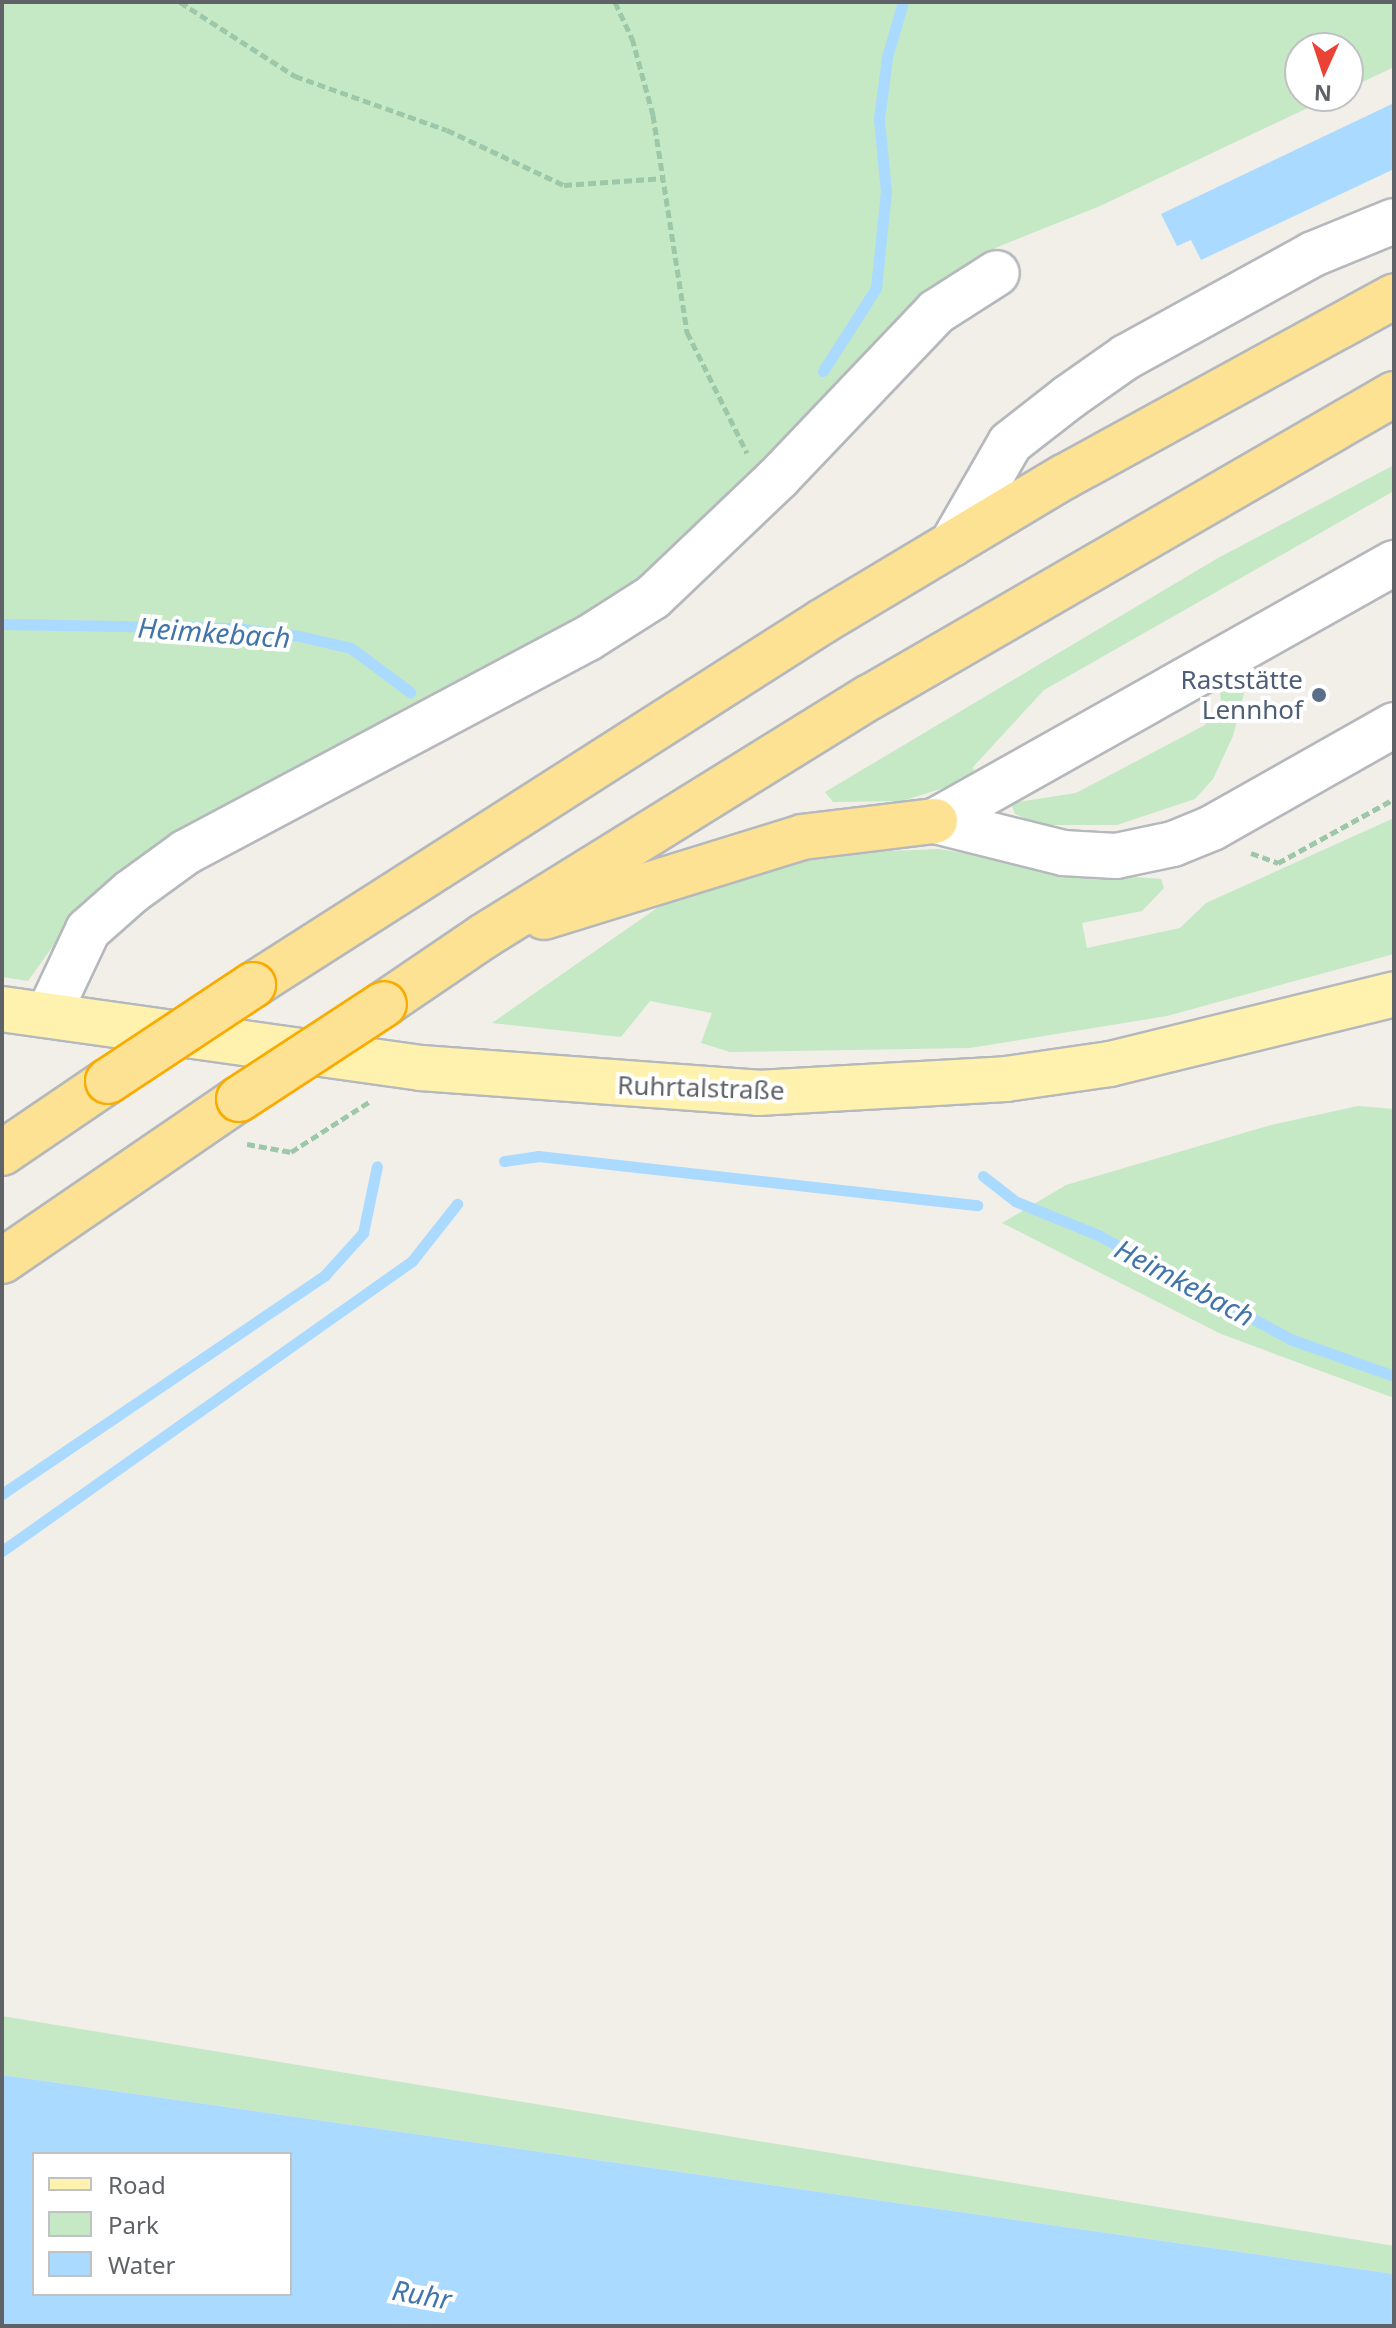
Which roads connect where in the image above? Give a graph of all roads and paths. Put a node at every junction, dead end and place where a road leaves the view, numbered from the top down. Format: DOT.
graph roads {
  1 [pos="180,2"];
  2 [pos="615,2"];
  3 [pos="665,178"];
  4 [pos="1394,221"];
  5 [pos="997,273"];
  6 [pos="1394,296"];
  7 [pos="1394,394"];
  8 [pos="779,477"];
  9 [pos="952,544"];
  10 [pos="1394,563"];
  11 [pos="1394,725"];
  12 [pos="1394,799"];
  13 [pos="935,821"];
  14 [pos="1212,828"];
  15 [pos="484,936"];
  16 [pos="1394,994"];
  17 [pos="2,1009"];
  18 [pos="48,1015"];
  19 [pos="421,1068"];
  20 [pos="191,1134"];
  21 [pos="2,1153"];
  22 [pos="2,1261"];
  1 -- 3 [label="path"];
  2 -- 3 [label="path"];
  3 -- 8 [label="path"];
  4 -- 9 [label="lane"];
  5 -- 8 [label="lane"];
  6 -- 9 [label="highway"];
  7 -- 15 [label="highway"];
  8 -- 18 [label="lane"];
  9 -- 21 [label="highway, bridge"];
  10 -- 13 [label="lane"];
  11 -- 14 [label="lane"];
  12 -- 14 [label="path"];
  13 -- 14 [label="lane"];
  13 -- 15 [label="highway"];
  15 -- 20 [label="highway, bridge"];
  16 -- 19 [label="main road, Ruhrtalstraße"];
  17 -- 18 [label="main road, Ruhrtalstraße"];
  18 -- 19 [label="main road, Ruhrtalstraße"];
  19 -- 20 [label="path"];
  20 -- 22 [label="highway"];
}
